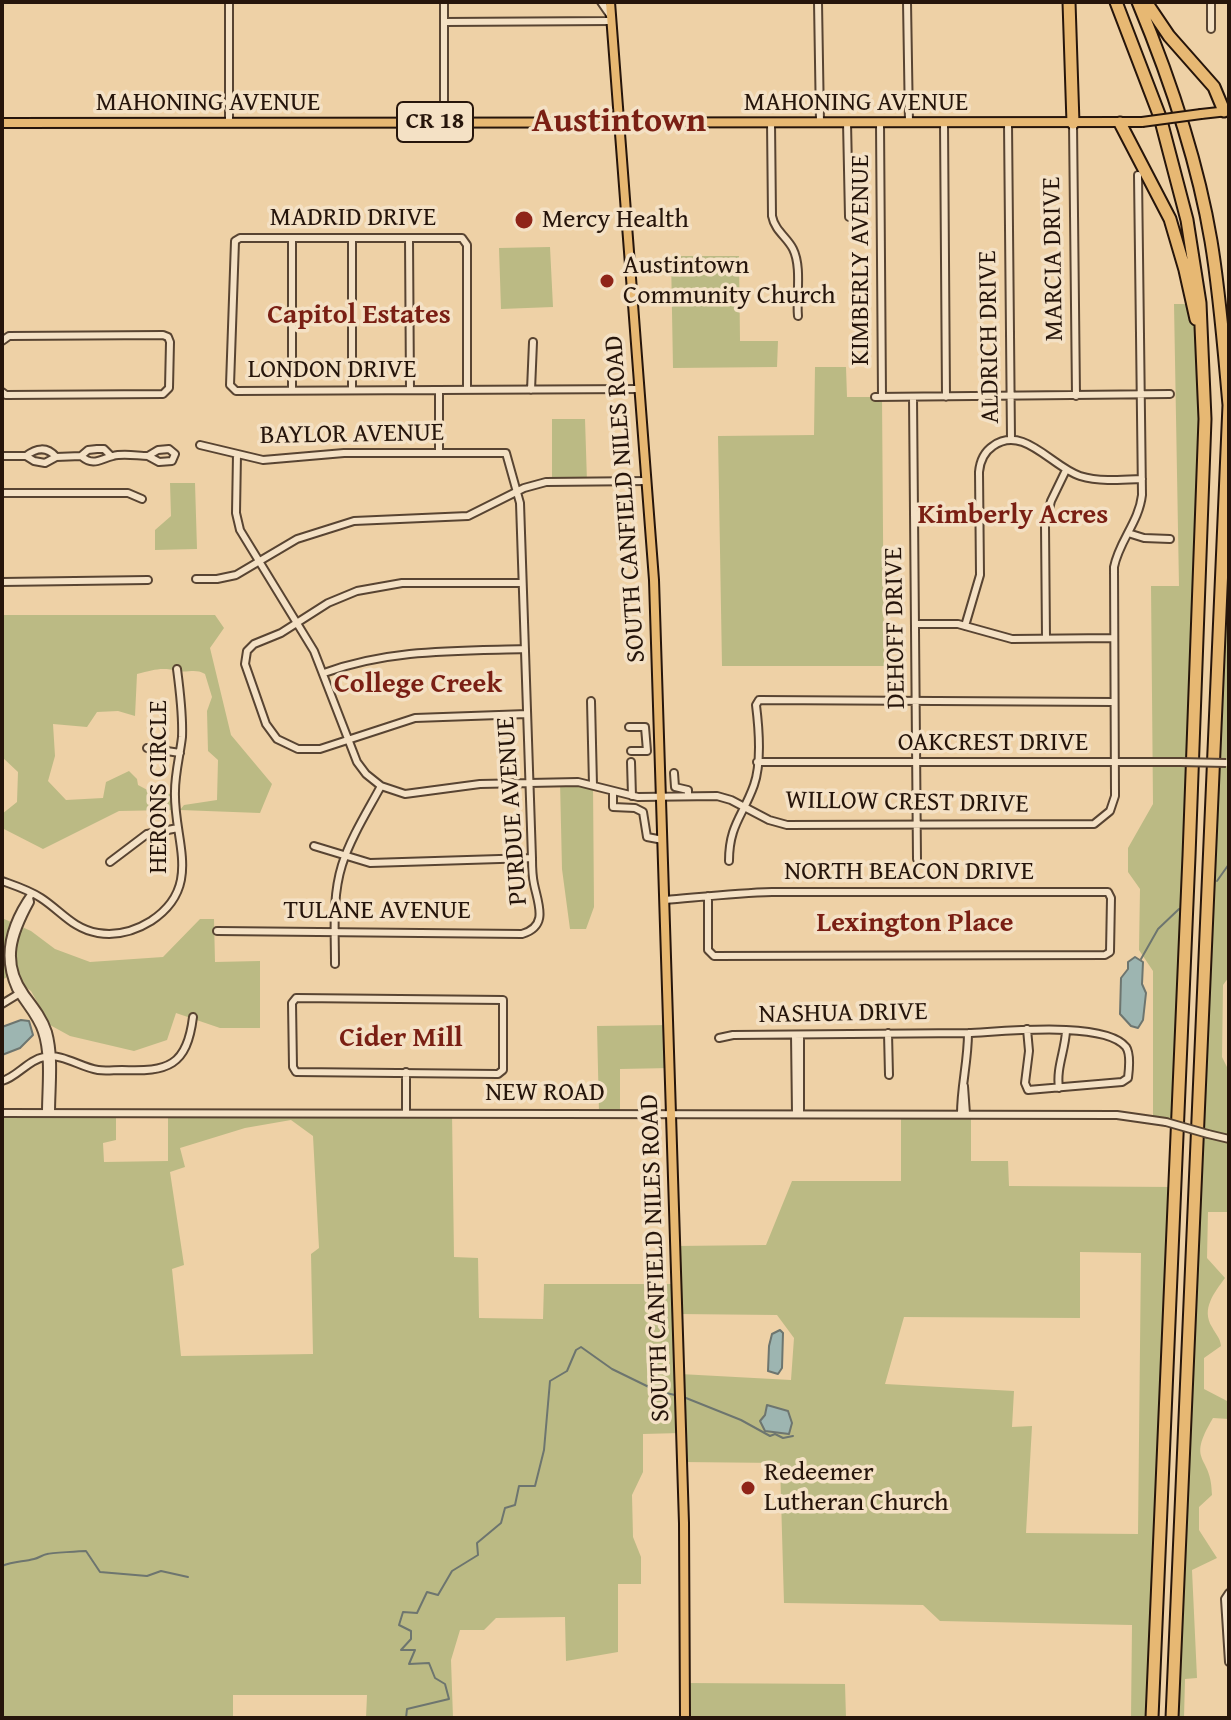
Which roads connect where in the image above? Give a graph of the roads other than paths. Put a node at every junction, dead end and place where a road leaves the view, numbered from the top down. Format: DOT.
graph roads {
  1 [pos="229,2"];
  2 [pos="444,2"];
  3 [pos="601,2"];
  4 [pos="610,2"];
  5 [pos="818,2"];
  6 [pos="907,2"];
  7 [pos="1069,2"];
  8 [pos="1116,2"];
  9 [pos="1138,2"];
  10 [pos="1146,2"];
  11 [pos="1211,2"];
  12 [pos="611,18"];
  13 [pos="444,22"];
  14 [pos="1211,29"];
  15 [pos="1214,87"];
  16 [pos="1229,98"];
  17 [pos="1228,113"];
  18 [pos="444,122"];
  19 [pos="619,122"];
  20 [pos="771,122"];
  21 [pos="820,122"];
  22 [pos="847,122"];
  23 [pos="2,123"];
  24 [pos="229,123"];
  25 [pos="880,123"];
  26 [pos="909,123"];
  27 [pos="944,123"];
  28 [pos="1008,123"];
  29 [pos="1073,123"];
  30 [pos="1120,123"];
  31 [pos="1138,175"];
  32 [pos="849,217"];
  33 [pos="292,238"];
  34 [pos="352,238"];
  35 [pos="409,238"];
  36 [pos="235,240"];
  37 [pos="798,316"];
  38 [pos="2,340"];
  39 [pos="533,342"];
  40 [pos="1202,349"];
  41 [pos="640,389"];
  42 [pos="292,390"];
  43 [pos="352,390"];
  44 [pos="410,390"];
  45 [pos="439,390"];
  46 [pos="467,390"];
  47 [pos="531,390"];
  48 [pos="2,392"];
  49 [pos="1170,394"];
  50 [pos="1141,395"];
  51 [pos="1011,396"];
  52 [pos="1076,396"];
  53 [pos="913,397"];
  54 [pos="946,397"];
  55 [pos="1229,403"];
  56 [pos="1011,439"];
  57 [pos="200,445"];
  58 [pos="439,453"];
  59 [pos="506,453"];
  60 [pos="237,454"];
  61 [pos="2,456"];
  62 [pos="26,456"];
  63 [pos="81,456"];
  64 [pos="111,456"];
  65 [pos="148,456"];
  66 [pos="56,457"];
  67 [pos="1066,470"];
  68 [pos="1142,479"];
  69 [pos="647,481"];
  70 [pos="518,491"];
  71 [pos="2,493"];
  72 [pos="142,499"];
  73 [pos="1128,533"];
  74 [pos="1170,539"];
  75 [pos="258,562"];
  76 [pos="196,579"];
  77 [pos="148,580"];
  78 [pos="2,582"];
  79 [pos="522,583"];
  80 [pos="297,623"];
  81 [pos="916,624"];
  82 [pos="965,626"];
  83 [pos="1046,638"];
  84 [pos="1114,638"];
  85 [pos="525,649"];
  86 [pos="177,669"];
  87 [pos="324,673"];
  88 [pos="591,701"];
  89 [pos="916,701"];
  90 [pos="1114,702"];
  91 [pos="527,714"];
  92 [pos="629,727"];
  93 [pos="659,736"];
  94 [pos="646,737"];
  95 [pos="348,739"];
  96 [pos="147,748"];
  97 [pos="631,751"];
  98 [pos="180,753"];
  99 [pos="631,762"];
  100 [pos="757,762"];
  101 [pos="917,762"];
  102 [pos="1115,763"];
  103 [pos="1228,763"];
  104 [pos="674,773"];
  105 [pos="529,783"];
  106 [pos="593,785"];
  107 [pos="381,786"];
  108 [pos="613,791"];
  109 [pos="688,795"];
  110 [pos="632,796"];
  111 [pos="661,797"];
  112 [pos="743,806"];
  113 [pos="917,825"];
  114 [pos="178,828"];
  115 [pos="663,840"];
  116 [pos="314,846"];
  117 [pos="345,857"];
  118 [pos="532,858"];
  119 [pos="917,859"];
  120 [pos="729,861"];
  121 [pos="110,862"];
  122 [pos="2,881"];
  123 [pos="31,895"];
  124 [pos="708,896"];
  125 [pos="665,900"];
  126 [pos="535,927"];
  127 [pos="217,931"];
  128 [pos="335,931"];
  129 [pos="335,964"];
  130 [pos="21,992"];
  131 [pos="2,1004"];
  132 [pos="193,1017"];
  133 [pos="1027,1029"];
  134 [pos="1066,1031"];
  135 [pos="888,1033"];
  136 [pos="968,1033"];
  137 [pos="798,1035"];
  138 [pos="719,1038"];
  139 [pos="48,1057"];
  140 [pos="406,1072"];
  141 [pos="889,1075"];
  142 [pos="2,1081"];
  143 [pos="1059,1088"];
  144 [pos="2,1113"];
  145 [pos="48,1113"];
  146 [pos="406,1113"];
  147 [pos="672,1113"];
  148 [pos="798,1114"];
  149 [pos="964,1114"];
  150 [pos="1229,1139"];
  151 [pos="1229,1593"];
  152 [pos="1229,1662"];
  153 [pos="685,1718"];
  154 [pos="1152,1718"];
  155 [pos="1172,1718"];
  1 -- 24 [label="street"];
  2 -- 13 [label="street"];
  3 -- 12 [label="street"];
  4 -- 12 [label="main road, SOUTH CANFIELD NILES ROAD"];
  5 -- 21 [label="street"];
  6 -- 26 [label="street"];
  7 -- 29 [label="highway"];
  8 -- 40 [label="highway"];
  9 -- 55 [label="highway"];
  10 -- 15 [label="highway"];
  11 -- 14 [label="street"];
  12 -- 13 [label="street"];
  12 -- 19 [label="main road, SOUTH CANFIELD NILES ROAD"];
  13 -- 18 [label="street"];
  15 -- 16 [label="highway"];
  15 -- 17 [label="highway"];
  17 -- 30 [label="main road, MAHONING AVENUE / CR 18, bridge"];
  18 -- 19 [label="main road, MAHONING AVENUE / CR 18"];
  18 -- 24 [label="main road, MAHONING AVENUE / CR 18"];
  19 -- 20 [label="main road, MAHONING AVENUE / CR 18"];
  19 -- 41 [label="main road, SOUTH CANFIELD NILES ROAD"];
  20 -- 21 [label="main road, MAHONING AVENUE / CR 18"];
  20 -- 37 [label="street"];
  21 -- 22 [label="main road, MAHONING AVENUE / CR 18"];
  22 -- 25 [label="main road, MAHONING AVENUE / CR 18"];
  22 -- 32 [label="street"];
  23 -- 24 [label="main road, MAHONING AVENUE / CR 18"];
  25 -- 26 [label="main road, MAHONING AVENUE / CR 18"];
  25 -- 53 [label="street, KIMBERLY AVENUE"];
  26 -- 27 [label="main road, MAHONING AVENUE / CR 18"];
  27 -- 28 [label="main road, MAHONING AVENUE / CR 18"];
  27 -- 54 [label="street"];
  28 -- 29 [label="main road, MAHONING AVENUE / CR 18"];
  28 -- 51 [label="street, ALDRICH DRIVE"];
  29 -- 30 [label="main road, MAHONING AVENUE / CR 18"];
  29 -- 52 [label="street, MARCIA DRIVE"];
  30 -- 40 [label="highway"];
  31 -- 50 [label="street"];
  33 -- 34 [label="street, MADRID DRIVE"];
  33 -- 36 [label="street, MADRID DRIVE"];
  33 -- 42 [label="street"];
  34 -- 35 [label="street, MADRID DRIVE"];
  34 -- 43 [label="street"];
  35 -- 44 [label="street"];
  35 -- 46 [label="street, MADRID DRIVE"];
  36 -- 42 [label="street, LONDON DRIVE"];
  38 -- 48 [label="street"];
  39 -- 47 [label="street"];
  40 -- 154 [label="highway"];
  41 -- 47 [label="street, LONDON DRIVE"];
  41 -- 69 [label="main road, SOUTH CANFIELD NILES ROAD"];
  42 -- 43 [label="street, LONDON DRIVE"];
  43 -- 44 [label="street, LONDON DRIVE"];
  44 -- 45 [label="street, LONDON DRIVE"];
  45 -- 46 [label="street, LONDON DRIVE"];
  45 -- 58 [label="street, LONDON DRIVE"];
  46 -- 47 [label="street, LONDON DRIVE"];
  49 -- 50 [label="street"];
  50 -- 52 [label="street"];
  50 -- 68 [label="street"];
  51 -- 52 [label="street"];
  51 -- 54 [label="street"];
  51 -- 56 [label="street, ALDRICH DRIVE"];
  53 -- 54 [label="street"];
  53 -- 81 [label="street, DEHOFF DRIVE"];
  55 -- 155 [label="highway"];
  56 -- 67 [label="street"];
  56 -- 82 [label="street, ALDRICH DRIVE"];
  57 -- 60 [label="street, BAYLOR AVENUE"];
  58 -- 59 [label="street, BAYLOR AVENUE"];
  58 -- 60 [label="street, BAYLOR AVENUE"];
  59 -- 70 [label="street, PURDUE AVENUE"];
  60 -- 75 [label="street"];
  61 -- 62 [label="street"];
  62 -- 66 [label="street"];
  62 -- 66 [label="street"];
  63 -- 64 [label="street"];
  63 -- 64 [label="street"];
  63 -- 66 [label="street"];
  64 -- 65 [label="street"];
  67 -- 68 [label="street"];
  67 -- 83 [label="street"];
  68 -- 73 [label="street"];
  69 -- 70 [label="street"];
  69 -- 93 [label="main road, SOUTH CANFIELD NILES ROAD"];
  70 -- 75 [label="street"];
  70 -- 79 [label="street, PURDUE AVENUE"];
  71 -- 72 [label="street"];
  73 -- 74 [label="street"];
  73 -- 84 [label="street"];
  75 -- 76 [label="street"];
  75 -- 80 [label="street"];
  77 -- 78 [label="street"];
  79 -- 80 [label="street"];
  79 -- 85 [label="street, PURDUE AVENUE"];
  80 -- 87 [label="street"];
  80 -- 95 [label="street"];
  81 -- 82 [label="street"];
  81 -- 89 [label="street, DEHOFF DRIVE"];
  82 -- 83 [label="street"];
  83 -- 84 [label="street"];
  84 -- 90 [label="street"];
  85 -- 87 [label="street"];
  85 -- 91 [label="street, PURDUE AVENUE"];
  86 -- 98 [label="street, HERONS CIRCLE"];
  87 -- 95 [label="street"];
  88 -- 106 [label="street"];
  89 -- 90 [label="street"];
  89 -- 100 [label="street"];
  89 -- 101 [label="street, DEHOFF DRIVE"];
  90 -- 102 [label="street"];
  91 -- 95 [label="street"];
  91 -- 105 [label="street, PURDUE AVENUE"];
  92 -- 94 [label="street"];
  93 -- 94 [label="street"];
  93 -- 111 [label="main road, SOUTH CANFIELD NILES ROAD"];
  94 -- 97 [label="street"];
  95 -- 107 [label="street"];
  96 -- 98 [label="street"];
  98 -- 114 [label="street, HERONS CIRCLE"];
  99 -- 110 [label="street"];
  100 -- 101 [label="street, OAKCREST DRIVE"];
  100 -- 112 [label="street"];
  101 -- 102 [label="street, OAKCREST DRIVE"];
  101 -- 113 [label="street, DEHOFF DRIVE"];
  102 -- 103 [label="street, OAKCREST DRIVE, bridge"];
  102 -- 113 [label="street, WILLOW CREST DRIVE"];
  104 -- 109 [label="street"];
  105 -- 106 [label="street, WILLOW CREST DRIVE"];
  105 -- 107 [label="street, WILLOW CREST DRIVE"];
  105 -- 118 [label="street, PURDUE AVENUE"];
  106 -- 108 [label="street, WILLOW CREST DRIVE"];
  107 -- 117 [label="street"];
  108 -- 110 [label="street, WILLOW CREST DRIVE"];
  108 -- 115 [label="street"];
  109 -- 111 [label="street, WILLOW CREST DRIVE"];
  109 -- 112 [label="street, WILLOW CREST DRIVE"];
  110 -- 111 [label="street, WILLOW CREST DRIVE"];
  111 -- 115 [label="main road, SOUTH CANFIELD NILES ROAD"];
  112 -- 113 [label="street, WILLOW CREST DRIVE"];
  112 -- 120 [label="street"];
  113 -- 119 [label="street, DEHOFF DRIVE"];
  114 -- 121 [label="street"];
  114 -- 123 [label="street, HERONS CIRCLE"];
  115 -- 125 [label="main road, SOUTH CANFIELD NILES ROAD"];
  116 -- 117 [label="street"];
  117 -- 118 [label="street"];
  117 -- 128 [label="street"];
  118 -- 126 [label="street, PURDUE AVENUE"];
  122 -- 123 [label="street, HERONS CIRCLE"];
  123 -- 130 [label="street"];
  124 -- 124 [label="street, NORTH BEACON DRIVE"];
  124 -- 125 [label="street, NORTH BEACON DRIVE"];
  125 -- 147 [label="main road, SOUTH CANFIELD NILES ROAD"];
  126 -- 128 [label="street, TULANE AVENUE"];
  127 -- 128 [label="street, TULANE AVENUE"];
  128 -- 129 [label="street"];
  130 -- 131 [label="street"];
  130 -- 139 [label="street"];
  132 -- 139 [label="street"];
  133 -- 134 [label="street, NASHUA DRIVE"];
  133 -- 136 [label="street, NASHUA DRIVE"];
  133 -- 143 [label="street"];
  134 -- 143 [label="street"];
  134 -- 143 [label="street, NASHUA DRIVE"];
  135 -- 136 [label="street, NASHUA DRIVE"];
  135 -- 137 [label="street, NASHUA DRIVE"];
  135 -- 141 [label="street"];
  136 -- 149 [label="street"];
  137 -- 138 [label="street, NASHUA DRIVE"];
  137 -- 148 [label="street"];
  139 -- 142 [label="street"];
  139 -- 145 [label="street"];
  140 -- 140 [label="street"];
  140 -- 146 [label="street"];
  144 -- 145 [label="street, NEW ROAD"];
  145 -- 146 [label="street, NEW ROAD"];
  146 -- 147 [label="street, NEW ROAD"];
  147 -- 148 [label="street, NEW ROAD"];
  147 -- 153 [label="main road, SOUTH CANFIELD NILES ROAD"];
  148 -- 149 [label="street, NEW ROAD"];
  149 -- 150 [label="street, NEW ROAD, bridge"];
  151 -- 152 [label="street"];
}
